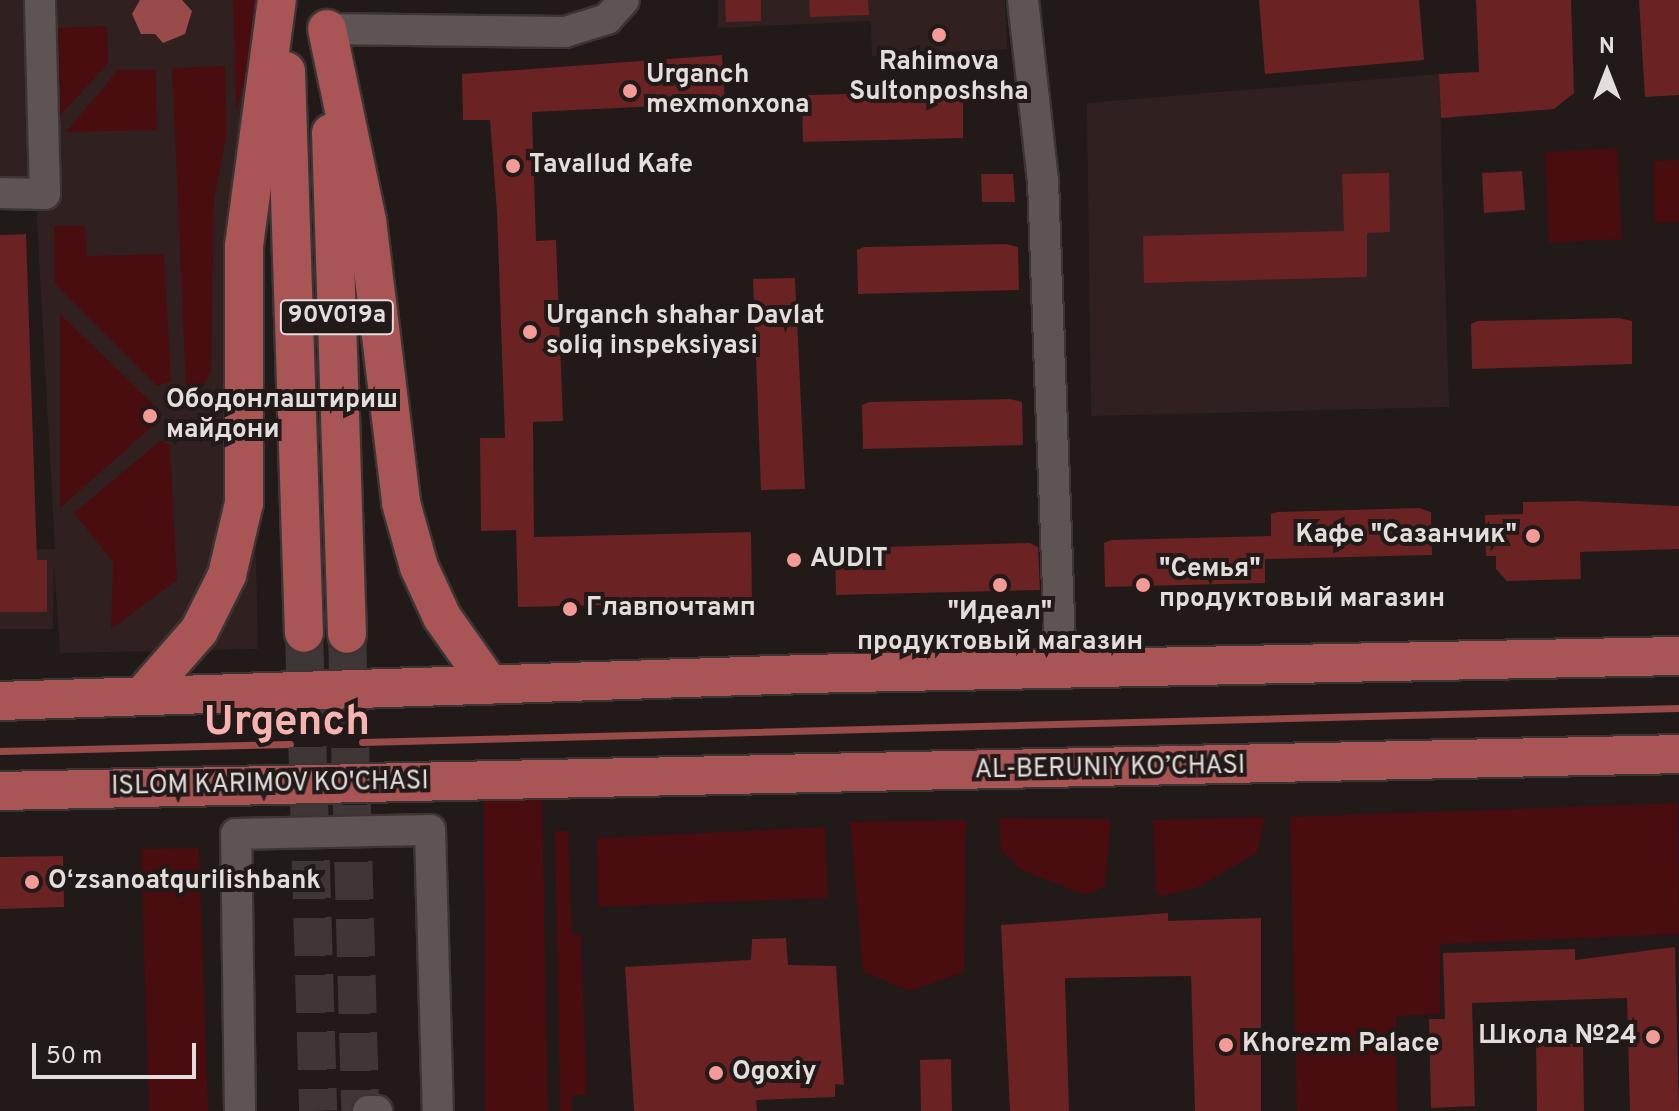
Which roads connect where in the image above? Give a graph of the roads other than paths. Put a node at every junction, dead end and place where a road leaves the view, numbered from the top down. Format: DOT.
graph roads {
  1 [pos="40,0"];
  2 [pos="277,0"];
  3 [pos="283,0"];
  4 [pos="624,0"];
  5 [pos="1023,0"];
  6 [pos="327,14"];
  7 [pos="0,193"];
  8 [pos="304,633"];
  9 [pos="347,634"];
  10 [pos="1679,656"];
  11 [pos="1061,669"];
  12 [pos="490,685"];
  13 [pos="142,696"];
  14 [pos="0,701"];
  15 [pos="1679,754"];
  16 [pos="540,778"];
  17 [pos="0,791"];
  18 [pos="240,1111"];
  19 [pos="368,1111"];
  20 [pos="377,1111"];
  21 [pos="438,1111"];
  1 -- 7 [label="street"];
  2 -- 13 [label="main road"];
  3 -- 8 [label="main road, 90V019a"];
  4 -- 6 [label="street"];
  5 -- 11 [label="street"];
  6 -- 9 [label="main road, 90V019a"];
  6 -- 12 [label="main road"];
  10 -- 11 [label="main road"];
  11 -- 12 [label="main road"];
  12 -- 13 [label="main road"];
  13 -- 14 [label="main road"];
  15 -- 16 [label="main road, AL-BERUNIY KO’CHASI"];
  16 -- 17 [label="main road, ISLOM KARIMOV KO'CHASI"];
  18 -- 21 [label="street"];
  19 -- 20 [label="street"];
}
